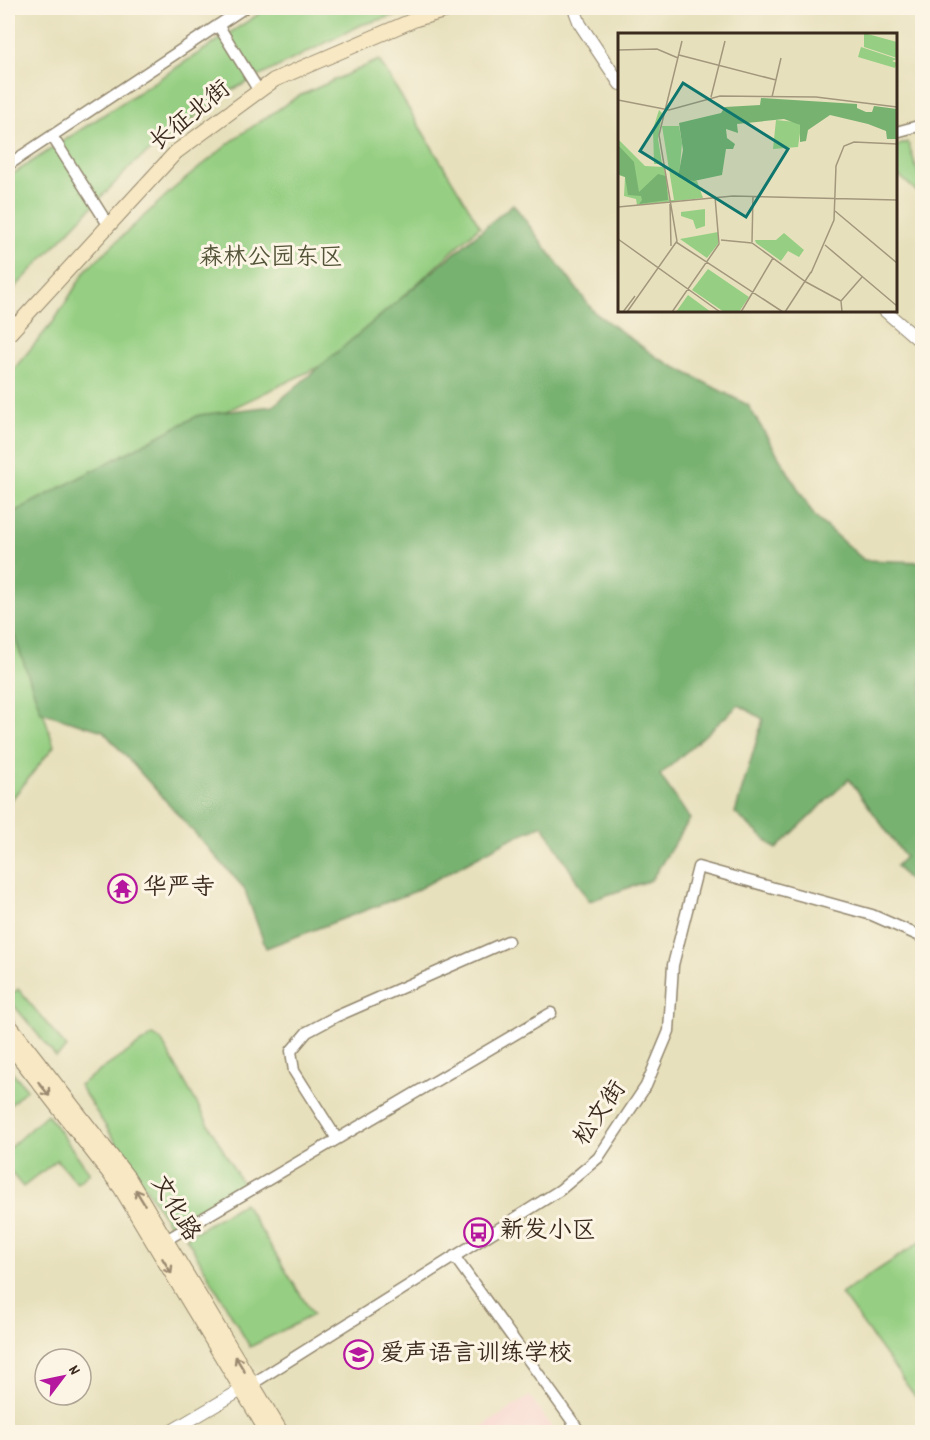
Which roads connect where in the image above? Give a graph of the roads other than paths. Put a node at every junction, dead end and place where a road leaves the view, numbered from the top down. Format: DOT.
graph roads {
  1 [pos="244,8"];
  2 [pos="454,8"];
  3 [pos="574,8"];
  4 [pos="218,25"];
  5 [pos="618,81"];
  6 [pos="259,91"];
  7 [pos="922,125"];
  8 [pos="897,132"];
  9 [pos="52,136"];
  10 [pos="8,165"];
  11 [pos="109,226"];
  12 [pos="886,312"];
  13 [pos="10,325"];
  14 [pos="922,343"];
  15 [pos="922,937"];
  16 [pos="508,941"];
  17 [pos="551,1014"];
  18 [pos="8,1023"];
  19 [pos="8,1043"];
  20 [pos="337,1139"];
  21 [pos="161,1243"];
  22 [pos="454,1256"];
  23 [pos="246,1387"];
  24 [pos="170,1432"];
  25 [pos="267,1432"];
  26 [pos="281,1432"];
  27 [pos="580,1432"];
  1 -- 4 [label="street"];
  2 -- 6 [label="main road, 长征北街"];
  3 -- 5 [label="street"];
  4 -- 6 [label="street"];
  4 -- 9 [label="street"];
  6 -- 11 [label="main road, 长征北街"];
  7 -- 8 [label="street"];
  9 -- 10 [label="street"];
  9 -- 11 [label="street"];
  11 -- 13 [label="main road, 长征北街"];
  12 -- 14 [label="street"];
  15 -- 22 [label="street, 松文街"];
  16 -- 20 [label="street"];
  17 -- 20 [label="street"];
  21 -- 18 [label="main road, 文化路, one-way"];
  19 -- 21 [label="main road, 文化路, one-way"];
  20 -- 21 [label="street"];
  21 -- 23 [label="main road, 文化路"];
  22 -- 23 [label="street, 松文街"];
  22 -- 27 [label="street"];
  23 -- 24 [label="street, 松文街"];
  23 -- 25 [label="main road, 文化路"];
  23 -- 26 [label="main road, 文化路"];
}
